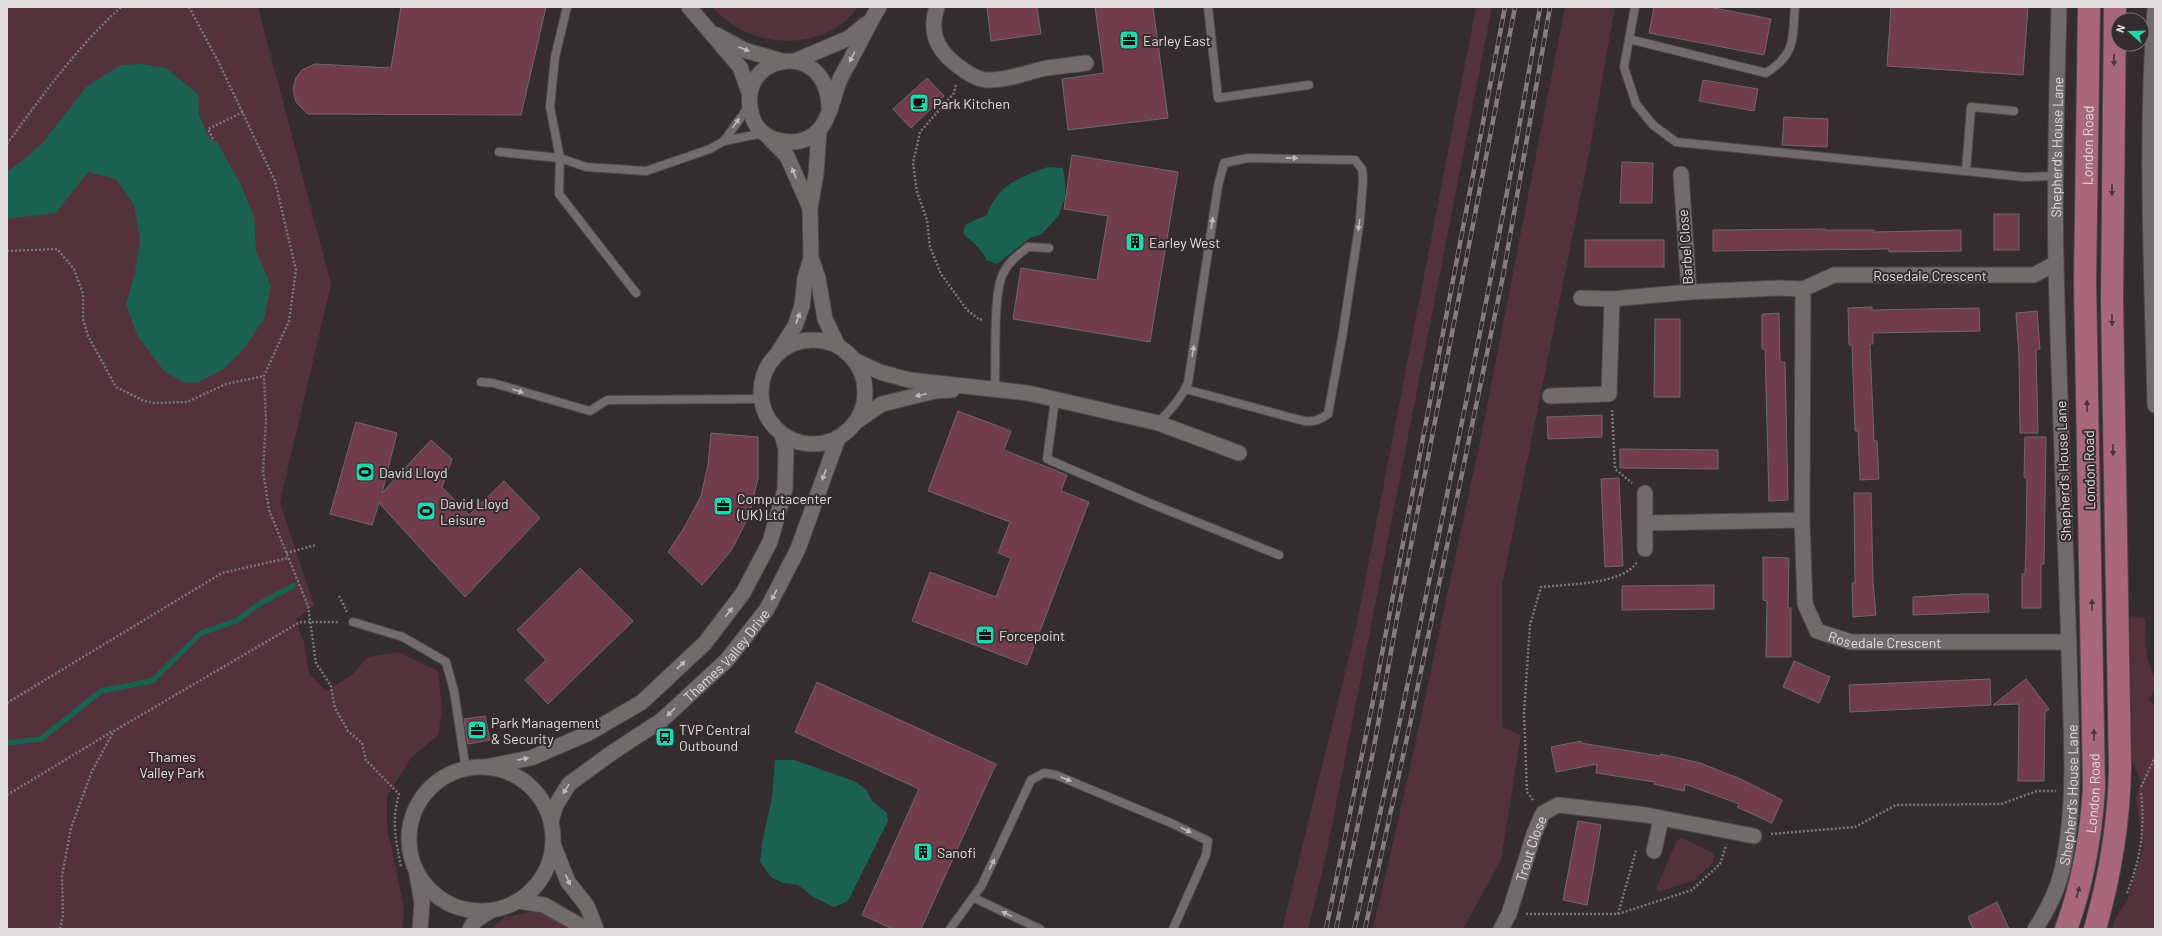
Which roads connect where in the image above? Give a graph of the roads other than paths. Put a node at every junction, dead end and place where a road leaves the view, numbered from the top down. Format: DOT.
graph roads {
  1 [pos="567,7"];
  2 [pos="689,7"];
  3 [pos="879,7"];
  4 [pos="937,7"];
  5 [pos="1208,7"];
  6 [pos="1635,7"];
  7 [pos="1795,7"];
  8 [pos="2059,7"];
  9 [pos="2089,7"];
  10 [pos="2115,7"];
  11 [pos="2155,9"];
  12 [pos="869,22"];
  13 [pos="709,31"];
  14 [pos="1629,39"];
  15 [pos="789,61"];
  16 [pos="1086,63"];
  17 [pos="2153,64"];
  18 [pos="1309,84"];
  19 [pos="749,99"];
  20 [pos="830,108"];
  21 [pos="2014,111"];
  22 [pos="819,130"];
  23 [pos="767,136"];
  24 [pos="724,141"];
  25 [pos="499,152"];
  26 [pos="560,158"];
  27 [pos="1966,171"];
  28 [pos="1680,174"];
  29 [pos="2054,176"];
  30 [pos="810,208"];
  31 [pos="1049,248"];
  32 [pos="811,258"];
  33 [pos="2056,263"];
  34 [pos="1803,289"];
  35 [pos="1689,292"];
  36 [pos="636,293"];
  37 [pos="1581,298"];
  38 [pos="1612,299"];
  39 [pos="837,344"];
  40 [pos="779,352"];
  41 [pos="2154,354"];
  42 [pos="854,360"];
  43 [pos="481,382"];
  44 [pos="991,388"];
  45 [pos="1185,390"];
  46 [pos="1550,396"];
  47 [pos="761,399"];
  48 [pos="1055,400"];
  49 [pos="2155,404"];
  50 [pos="856,421"];
  51 [pos="1158,423"];
  52 [pos="782,435"];
  53 [pos="838,438"];
  54 [pos="1239,454"];
  55 [pos="1645,493"];
  56 [pos="1802,520"];
  57 [pos="1645,523"];
  58 [pos="1645,549"];
  59 [pos="1279,555"];
  60 [pos="353,622"];
  61 [pos="2068,642"];
  62 [pos="485,767"];
  63 [pos="466,770"];
  64 [pos="1661,819"];
  65 [pos="551,821"];
  66 [pos="1754,836"];
  67 [pos="553,844"];
  68 [pos="1654,851"];
  69 [pos="417,874"];
  70 [pos="974,898"];
  71 [pos="518,901"];
  72 [pos="490,911"];
  73 [pos="420,929"];
  74 [pos="470,929"];
  75 [pos="586,929"];
  76 [pos="596,929"];
  77 [pos="950,929"];
  78 [pos="1040,929"];
  79 [pos="1173,929"];
  80 [pos="1501,929"];
  81 [pos="2035,929"];
  82 [pos="2066,929"];
  83 [pos="2095,929"];
  1 -- 26 [label="lane"];
  2 -- 13 [label="street"];
  3 -- 12 [label="street"];
  4 -- 16 [label="street"];
  5 -- 18 [label="lane"];
  6 -- 14 [label="lane"];
  7 -- 14 [label="lane"];
  8 -- 29 [label="street, Shepherd's House Lane"];
  82 -- 9 [label="main road, London Road, one-way"];
  10 -- 83 [label="main road, London Road, one-way"];
  11 -- 17 [label="street"];
  12 -- 15 [label="street"];
  12 -- 20 [label="street, one-way"];
  13 -- 15 [label="street, one-way"];
  13 -- 19 [label="street"];
  14 -- 27 [label="lane"];
  15 -- 19 [label="street"];
  15 -- 20 [label="street"];
  17 -- 41 [label="street"];
  19 -- 23 [label="street"];
  24 -- 19 [label="lane, one-way"];
  20 -- 22 [label="street"];
  21 -- 27 [label="lane"];
  22 -- 23 [label="street"];
  22 -- 30 [label="street"];
  23 -- 24 [label="lane"];
  30 -- 23 [label="street, one-way"];
  24 -- 26 [label="lane"];
  25 -- 26 [label="lane"];
  26 -- 36 [label="lane"];
  27 -- 29 [label="lane"];
  28 -- 35 [label="street, Barbel Close"];
  29 -- 33 [label="street, Shepherd's House Lane"];
  30 -- 32 [label="street"];
  31 -- 44 [label="lane"];
  32 -- 39 [label="street"];
  40 -- 32 [label="street, one-way"];
  33 -- 34 [label="street, Rosedale Crescent"];
  33 -- 61 [label="street, Shepherd's House Lane"];
  34 -- 35 [label="street, Rosedale Crescent"];
  34 -- 56 [label="street, Rosedale Crescent"];
  35 -- 38 [label="street, Barbel Close"];
  37 -- 38 [label="street, Barbel Close"];
  38 -- 46 [label="street"];
  39 -- 40 [label="street"];
  39 -- 42 [label="street"];
  40 -- 47 [label="street"];
  41 -- 49 [label="street"];
  42 -- 44 [label="street"];
  42 -- 50 [label="street"];
  43 -- 47 [label="lane, one-way"];
  44 -- 48 [label="street"];
  44 -- 50 [label="street, one-way"];
  45 -- 45 [label="lane, one-way"];
  45 -- 51 [label="lane"];
  47 -- 52 [label="street"];
  48 -- 51 [label="street"];
  48 -- 59 [label="lane"];
  50 -- 53 [label="street"];
  51 -- 54 [label="street"];
  52 -- 53 [label="street"];
  62 -- 52 [label="street, Thames Valley Drive, one-way"];
  53 -- 65 [label="street, Thames Valley Drive, one-way"];
  55 -- 57 [label="street"];
  56 -- 57 [label="street"];
  56 -- 61 [label="street, Rosedale Crescent"];
  57 -- 58 [label="street"];
  60 -- 63 [label="lane"];
  61 -- 81 [label="street, Shepherd's House Lane"];
  62 -- 63 [label="street, Thames Valley Drive"];
  62 -- 65 [label="street"];
  63 -- 69 [label="street, Thames Valley Drive"];
  64 -- 66 [label="street, Trout Close"];
  64 -- 68 [label="street"];
  64 -- 80 [label="street, Trout Close"];
  65 -- 67 [label="street"];
  67 -- 71 [label="street"];
  67 -- 76 [label="street, one-way"];
  69 -- 72 [label="street"];
  69 -- 73 [label="street"];
  70 -- 77 [label="lane"];
  78 -- 70 [label="lane, one-way"];
  70 -- 79 [label="lane, one-way"];
  71 -- 72 [label="street"];
  71 -- 75 [label="street"];
  72 -- 74 [label="street"];
}
